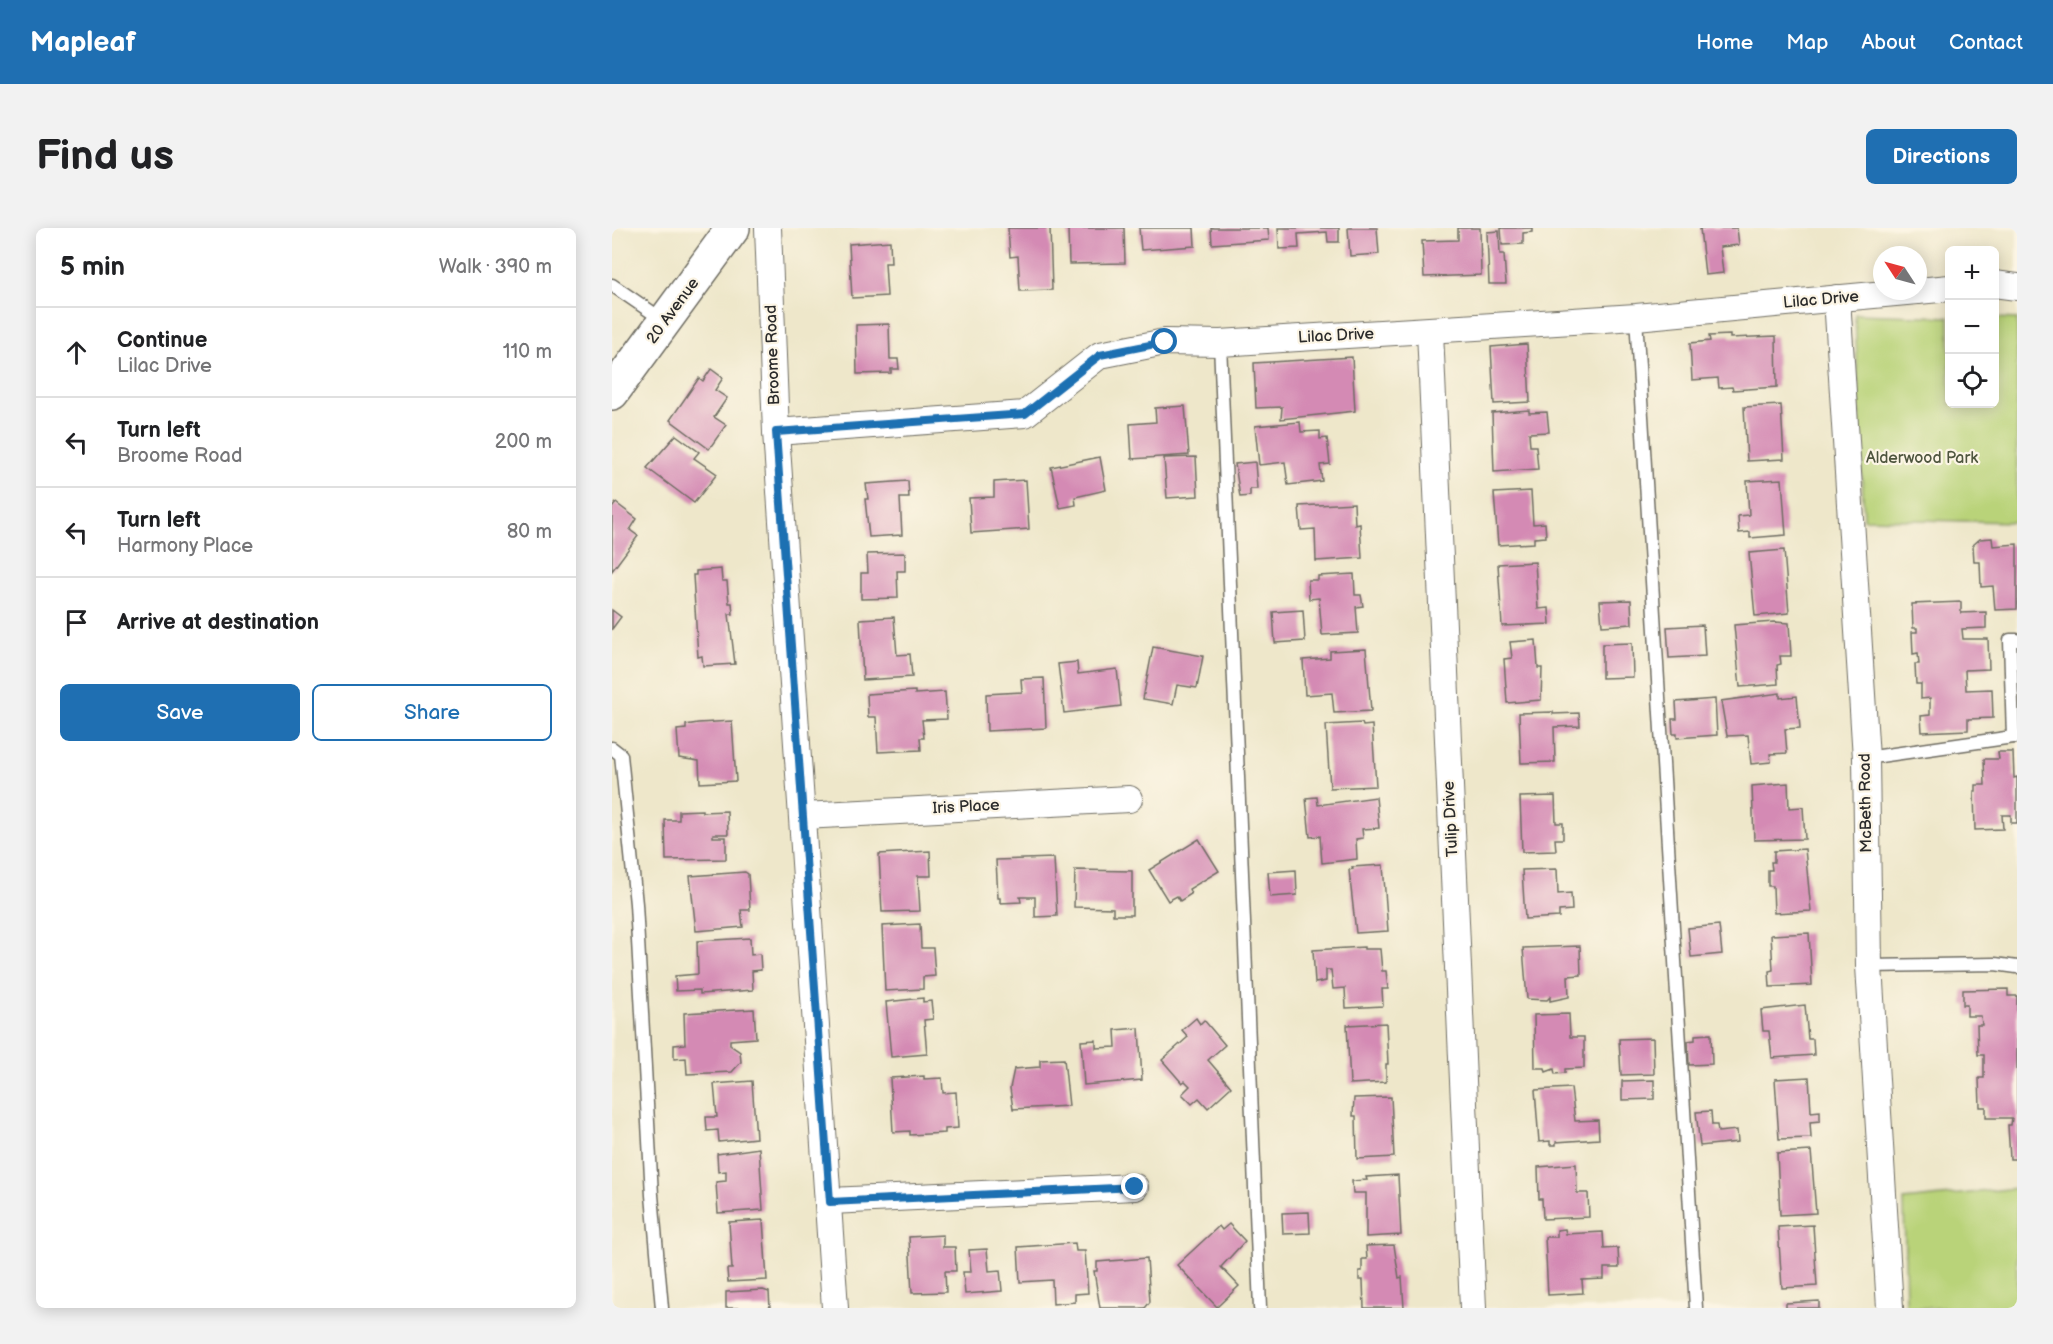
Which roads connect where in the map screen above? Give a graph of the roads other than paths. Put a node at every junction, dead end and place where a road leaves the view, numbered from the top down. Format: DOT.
graph roads {
  1 [pos="733,228"];
  2 [pos="768,228"];
  3 [pos="612,285"];
  4 [pos="1999,285"];
  5 [pos="2017,287"];
  6 [pos="1945,288"];
  7 [pos="1927,290"];
  8 [pos="1873,295"];
  9 [pos="1838,298"];
  10 [pos="1636,317"];
  11 [pos="665,321"];
  12 [pos="1430,331"];
  13 [pos="1220,343"];
  14 [pos="612,393"];
  15 [pos="776,432"];
  16 [pos="2017,640"];
  17 [pos="2015,737"];
  18 [pos="612,748"];
  19 [pos="1866,758"];
  20 [pos="1129,799"];
  21 [pos="803,816"];
  22 [pos="1869,966"];
  23 [pos="2017,967"];
  24 [pos="1135,1187"];
  25 [pos="830,1202"];
  26 [pos="662,1308"];
  27 [pos="835,1308"];
  28 [pos="1260,1308"];
  29 [pos="1473,1308"];
  30 [pos="1696,1308"];
  31 [pos="1890,1308"];
  1 -- 11 [label="street, 20 Avenue"];
  2 -- 15 [label="street, Broome Road"];
  3 -- 11 [label="lane"];
  4 -- 5 [label="street"];
  6 -- 7 [label="street, Lilac Drive"];
  8 -- 9 [label="street, Lilac Drive"];
  9 -- 10 [label="street, Lilac Drive"];
  9 -- 19 [label="street, McBeth Road"];
  10 -- 12 [label="street, Lilac Drive"];
  10 -- 30 [label="lane"];
  11 -- 14 [label="street, 20 Avenue"];
  12 -- 13 [label="street, Lilac Drive"];
  12 -- 29 [label="street, Tulip Drive"];
  13 -- 15 [label="street, Lilac Drive"];
  13 -- 28 [label="lane"];
  15 -- 21 [label="street, Broome Road"];
  16 -- 17 [label="lane"];
  17 -- 19 [label="lane"];
  18 -- 26 [label="lane"];
  19 -- 22 [label="street, McBeth Road"];
  20 -- 21 [label="street, Iris Place"];
  21 -- 25 [label="street, Broome Road"];
  22 -- 23 [label="lane"];
  22 -- 31 [label="street, McBeth Road"];
  24 -- 25 [label="street"];
  25 -- 27 [label="street, Broome Road"];
}
